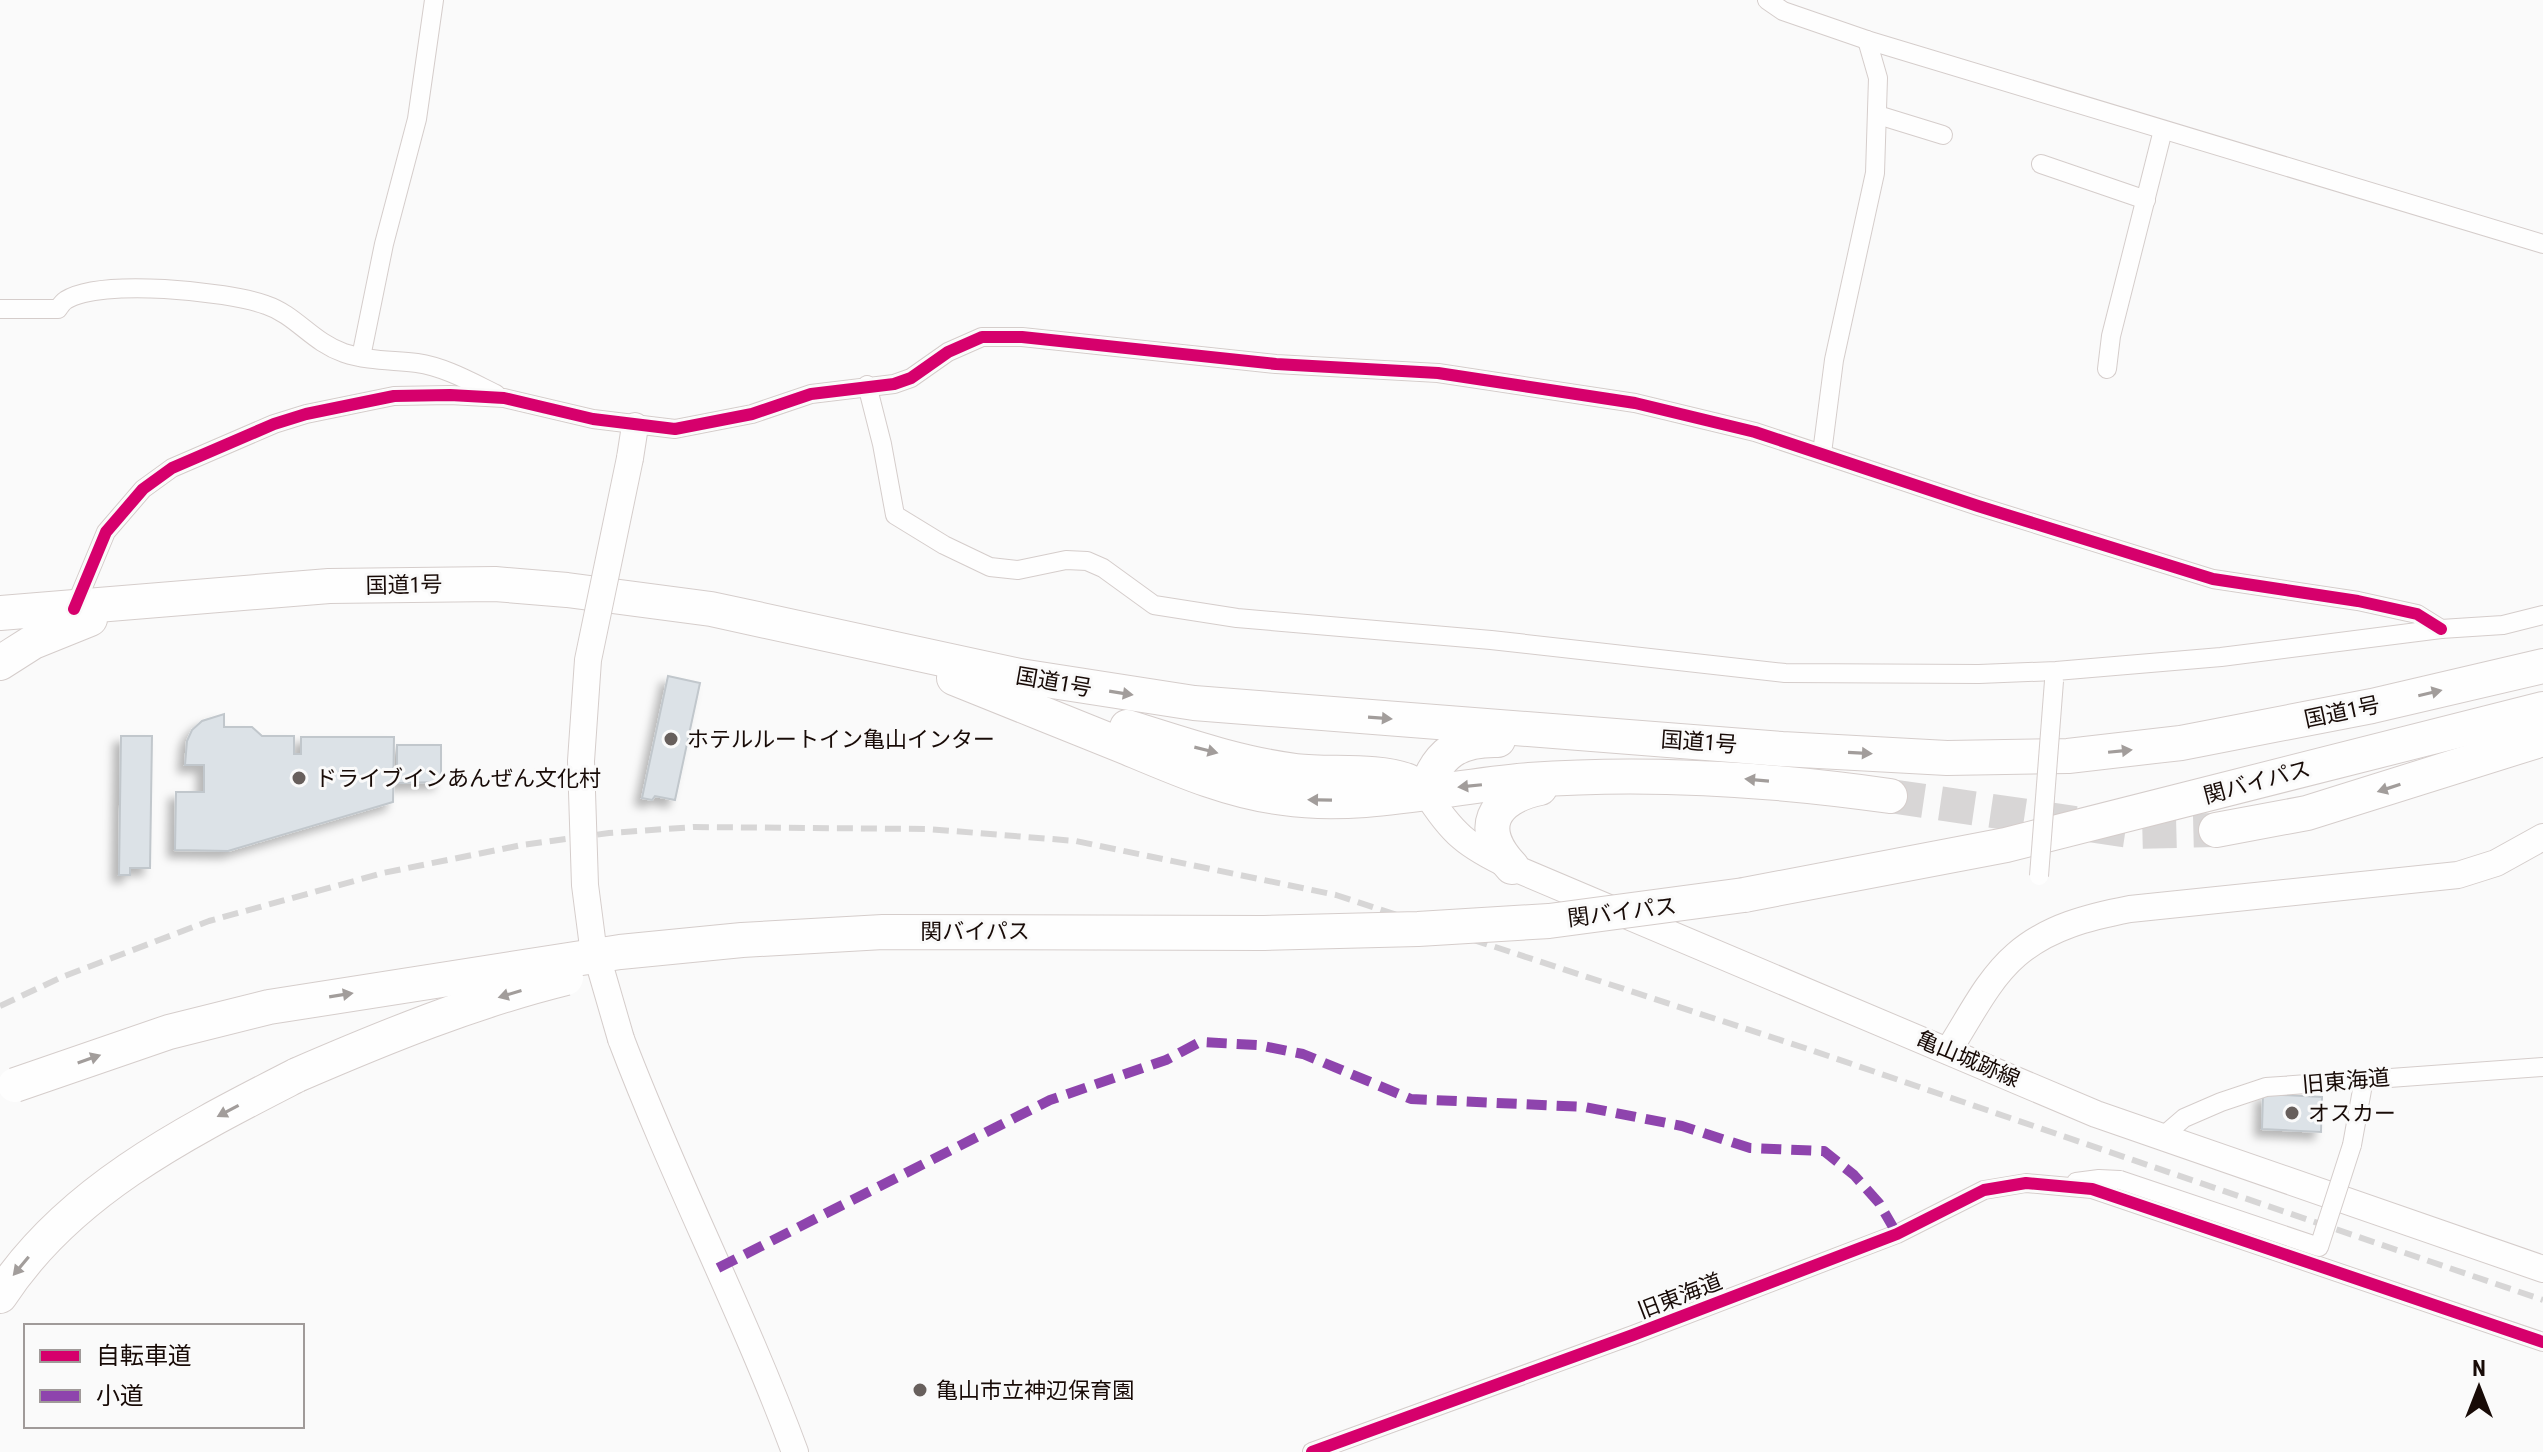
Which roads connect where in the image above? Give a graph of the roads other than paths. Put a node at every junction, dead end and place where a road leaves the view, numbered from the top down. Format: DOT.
graph roads {
  1 [pos="434,0"];
  2 [pos="1767,0"];
  3 [pos="1867,40"];
  4 [pos="1878,115"];
  5 [pos="2163,130"];
  6 [pos="1943,135"];
  7 [pos="2041,164"];
  8 [pos="2146,200"];
  9 [pos="2543,244"];
  10 [pos="0,309"];
  11 [pos="361,357"];
  12 [pos="2107,369"];
  13 [pos="867,385"];
  14 [pos="504,398"];
  15 [pos="635,426"];
  16 [pos="1822,453"];
  17 [pos="140,602"];
  18 [pos="74,609"];
  19 [pos="0,613"];
  20 [pos="2543,615"];
  21 [pos="2441,629"];
  22 [pos="852,641"];
  23 [pos="947,660"];
  24 [pos="0,663"];
  25 [pos="2543,666"];
  26 [pos="2055,676"];
  27 [pos="2543,699"];
  28 [pos="2543,709"];
  29 [pos="2420,738"];
  30 [pos="2543,739"];
  31 [pos="1782,749"];
  32 [pos="1692,776"];
  33 [pos="1425,791"];
  34 [pos="1890,796"];
  35 [pos="2216,830"];
  36 [pos="2543,837"];
  37 [pos="1512,867"];
  38 [pos="2039,876"];
  39 [pos="806,936"];
  40 [pos="1948,1051"];
  41 [pos="2543,1067"];
  42 [pos="2364,1079"];
  43 [pos="0,1091"];
  44 [pos="2162,1137"];
  45 [pos="2061,1184"];
  46 [pos="2543,1269"];
  47 [pos="0,1296"];
  48 [pos="2543,1342"];
  49 [pos="795,1452"];
  50 [pos="1312,1452"];
  1 -- 11 [label="street"];
  2 -- 3 [label="street"];
  3 -- 4 [label="street"];
  3 -- 5 [label="street"];
  4 -- 6 [label="street"];
  4 -- 16 [label="street"];
  5 -- 8 [label="street"];
  5 -- 9 [label="street"];
  7 -- 8 [label="street"];
  8 -- 12 [label="street"];
  10 -- 11 [label="street"];
  11 -- 14 [label="street"];
  13 -- 15 [label="street"];
  13 -- 16 [label="street"];
  13 -- 26 [label="street"];
  14 -- 15 [label="street"];
  14 -- 18 [label="street"];
  15 -- 49 [label="street, bridge"];
  16 -- 21 [label="street"];
  17 -- 18 [label="highway, 国道1号"];
  17 -- 22 [label="highway, 国道1号"];
  17 -- 24 [label="highway"];
  18 -- 19 [label="highway, 国道1号"];
  20 -- 21 [label="street"];
  21 -- 26 [label="street"];
  22 -- 23 [label="highway, 国道1号"];
  33 -- 22 [label="highway, 国道1号, one-way"];
  23 -- 31 [label="highway, 国道1号, one-way"];
  23 -- 33 [label="highway, one-way"];
  31 -- 25 [label="highway, 国道1号, one-way"];
  26 -- 38 [label="street, bridge"];
  27 -- 29 [label="highway"];
  28 -- 29 [label="highway"];
  29 -- 39 [label="highway, 関バイパス, bridge"];
  30 -- 35 [label="highway, one-way"];
  31 -- 33 [label="highway"];
  32 -- 33 [label="highway, 国道1号, one-way"];
  34 -- 32 [label="highway, 国道1号, one-way"];
  32 -- 37 [label="highway"];
  33 -- 37 [label="street, 亀山城跡線"];
  36 -- 40 [label="street"];
  37 -- 40 [label="street, 亀山城跡線"];
  43 -- 39 [label="highway, one-way, bridge"];
  39 -- 47 [label="highway, one-way, bridge"];
  40 -- 44 [label="street, 亀山城跡線"];
  41 -- 42 [label="street, 旧東海道"];
  42 -- 44 [label="street, 旧東海道"];
  42 -- 45 [label="street, bridge"];
  44 -- 46 [label="street, 亀山城跡線"];
  45 -- 48 [label="street"];
  45 -- 50 [label="street, 旧東海道"];
}
